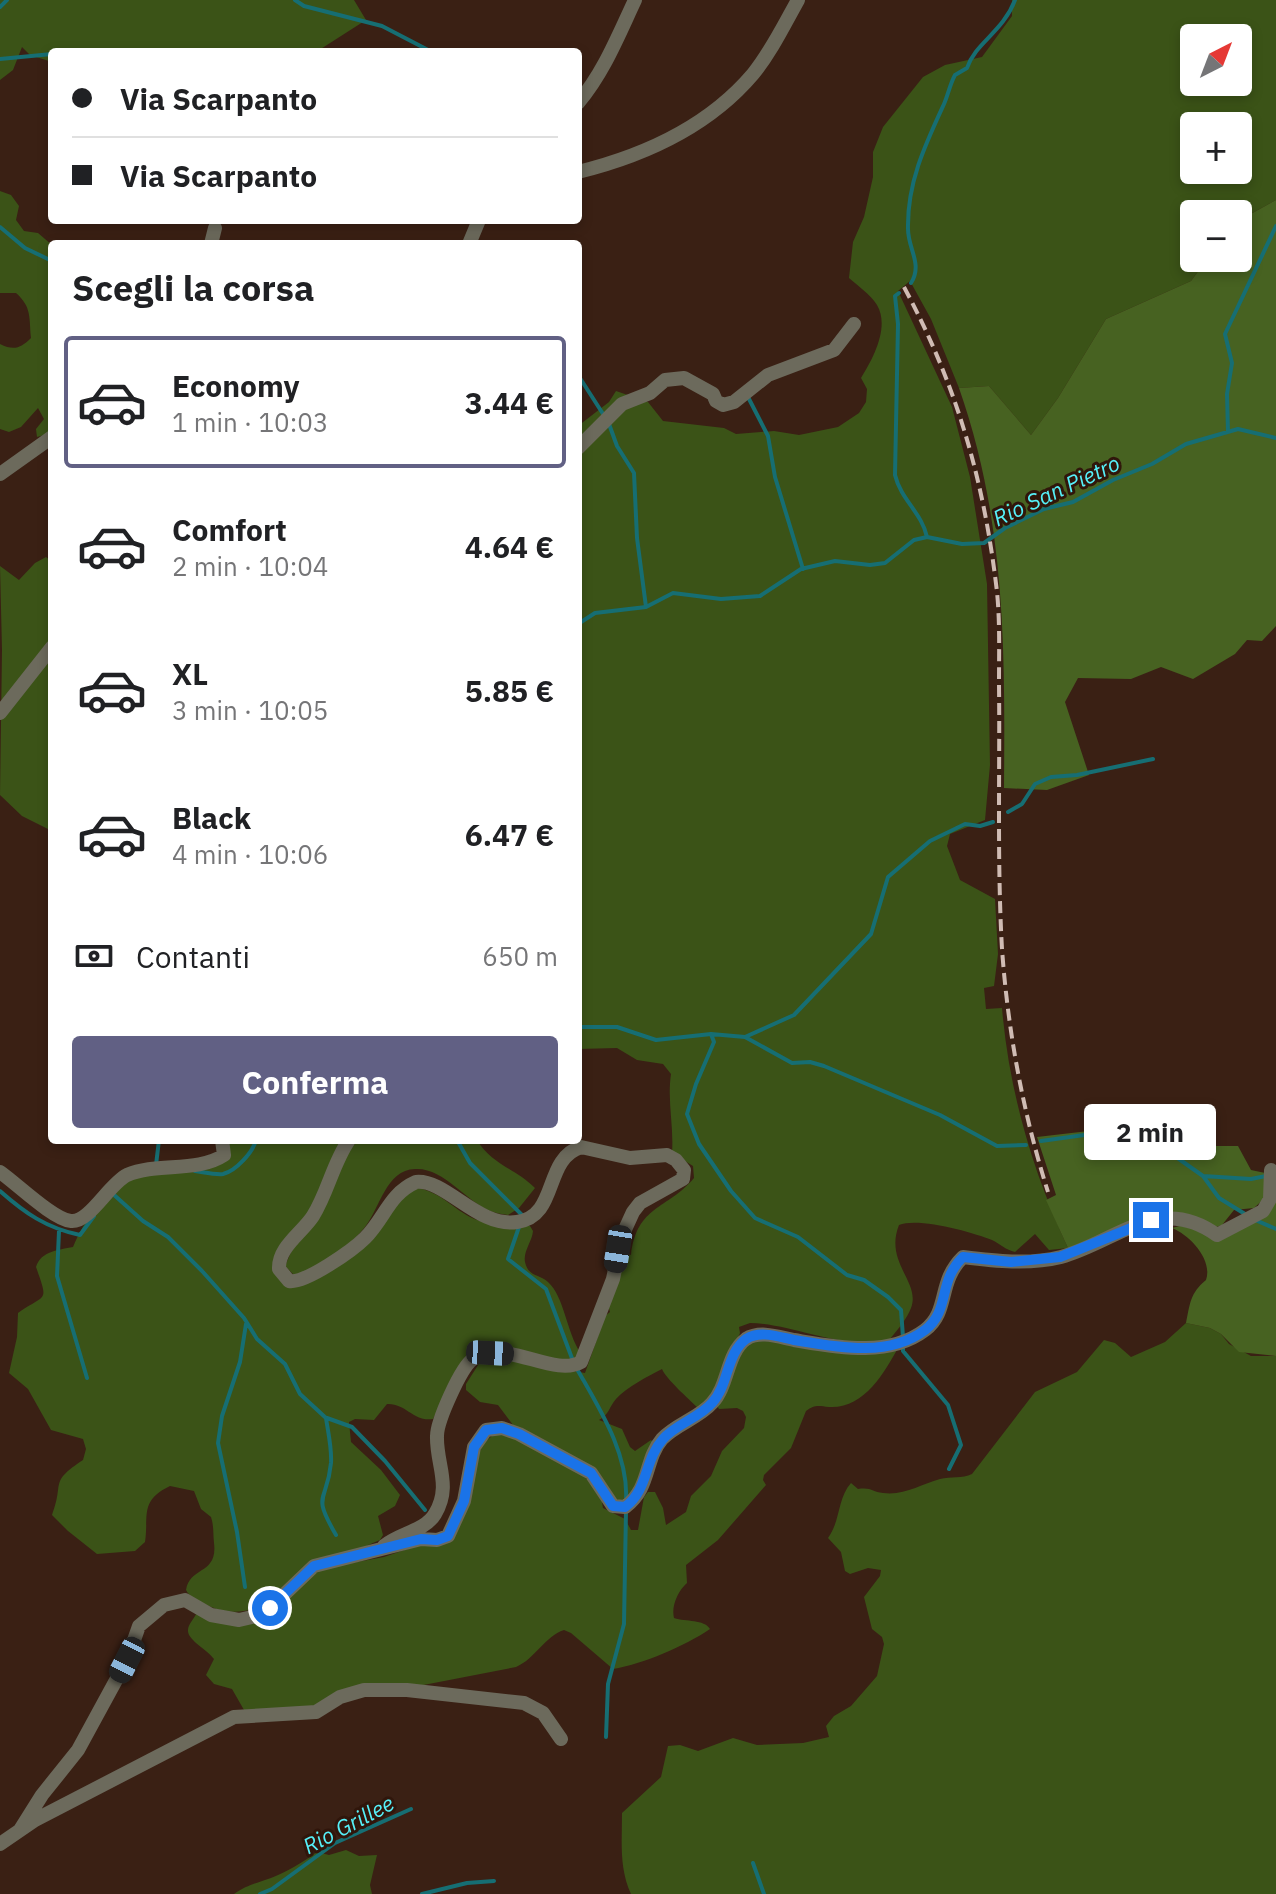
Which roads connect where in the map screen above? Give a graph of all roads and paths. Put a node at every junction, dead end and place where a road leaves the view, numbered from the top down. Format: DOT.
graph roads {
  1 [pos="635,0"];
  2 [pos="798,0"];
  3 [pos="582,98"];
  4 [pos="582,171"];
  5 [pos="215,228"];
  6 [pos="212,240"];
  7 [pos="854,324"];
  8 [pos="48,440"];
  9 [pos="582,444"];
  10 [pos="0,474"];
  11 [pos="48,652"];
  12 [pos="0,713"];
  13 [pos="223,1144"];
  14 [pos="346,1144"];
  15 [pos="1271,1170"];
  16 [pos="0,1172"];
  17 [pos="378,1551"];
  18 [pos="561,1739"];
  19 [pos="20,1830"];
  20 [pos="0,1844"];
  1 -- 3 [label="street"];
  2 -- 4 [label="street"];
  5 -- 6 [label="street"];
  7 -- 9 [label="street"];
  8 -- 10 [label="street"];
  11 -- 12 [label="street"];
  13 -- 16 [label="street"];
  14 -- 17 [label="street"];
  15 -- 17 [label="street"];
  17 -- 19 [label="street"];
  18 -- 19 [label="street"];
  19 -- 20 [label="street"];
}
